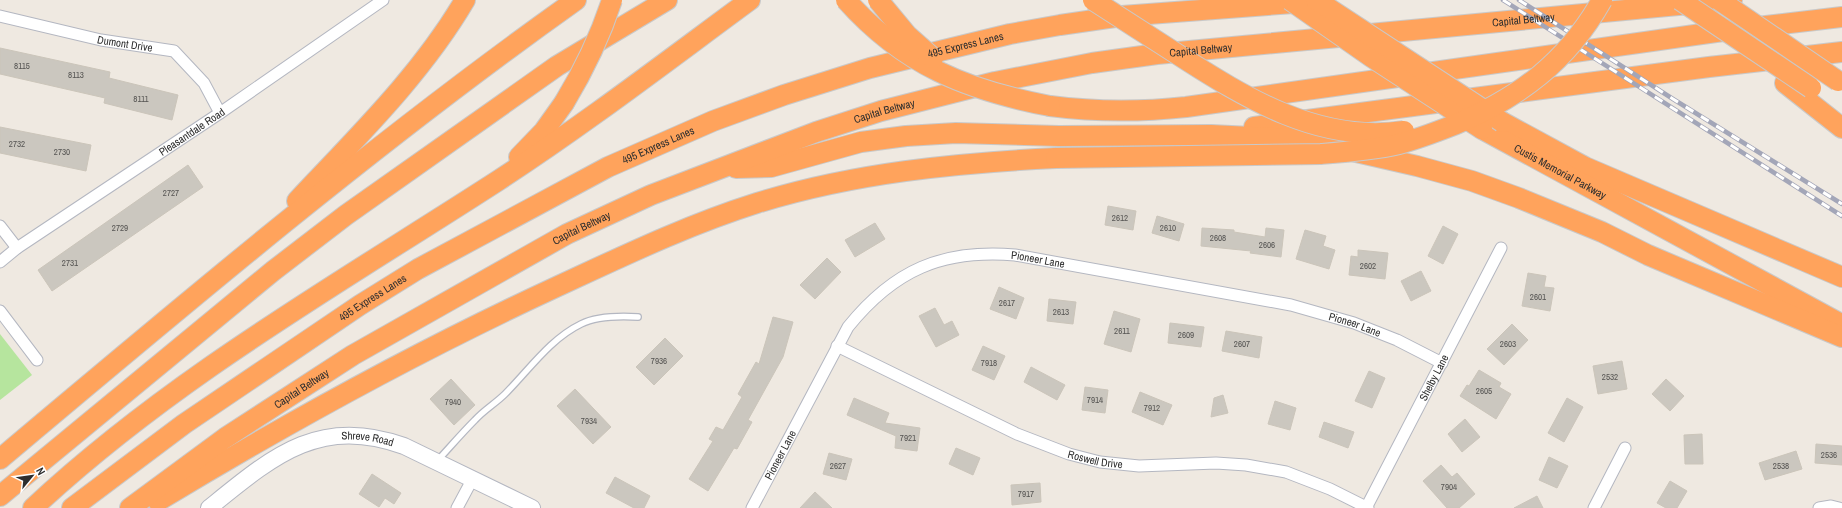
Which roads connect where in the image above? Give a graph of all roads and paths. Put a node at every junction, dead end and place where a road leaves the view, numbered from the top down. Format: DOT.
graph roads {
  1 [pos="383,0"];
  2 [pos="464,0"];
  3 [pos="576,0"];
  4 [pos="612,0"];
  5 [pos="667,0"];
  6 [pos="750,0"];
  7 [pos="846,0"];
  8 [pos="878,0"];
  9 [pos="1093,0"];
  10 [pos="1290,0"];
  11 [pos="1316,0"];
  12 [pos="1329,0"];
  13 [pos="1602,0"];
  14 [pos="1672,0"];
  15 [pos="1680,0"];
  16 [pos="1719,0"];
  17 [pos="1732,0"];
  18 [pos="0,16"];
  19 [pos="1842,17"];
  20 [pos="1842,52"];
  21 [pos="1840,83"];
  22 [pos="998,95"];
  23 [pos="1842,110"];
  24 [pos="220,113"];
  25 [pos="1476,124"];
  26 [pos="1842,128"];
  27 [pos="1180,135"];
  28 [pos="1585,167"];
  29 [pos="716,169"];
  30 [pos="451,210"];
  31 [pos="0,226"];
  32 [pos="17,248"];
  33 [pos="1501,248"];
  34 [pos="240,258"];
  35 [pos="0,262"];
  36 [pos="1842,277"];
  37 [pos="0,311"];
  38 [pos="1842,314"];
  39 [pos="638,317"];
  40 [pos="1842,325"];
  41 [pos="1842,338"];
  42 [pos="837,346"];
  43 [pos="37,360"];
  44 [pos="1442,363"];
  45 [pos="1625,448"];
  46 [pos="0,459"];
  47 [pos="436,462"];
  48 [pos="472,480"];
  49 [pos="0,496"];
  50 [pos="33,508"];
  51 [pos="72,508"];
  52 [pos="130,508"];
  53 [pos="146,508"];
  54 [pos="210,508"];
  55 [pos="457,508"];
  56 [pos="532,508"];
  57 [pos="752,508"];
  58 [pos="1367,508"];
  59 [pos="1594,508"];
  60 [pos="1819,508"];
  61 [pos="1839,508"];
  1 -- 24 [label="street, Pleasantdale Road"];
  2 -- 34 [label="highway"];
  3 -- 34 [label="highway"];
  4 -- 30 [label="highway, bridge"];
  5 -- 49 [label="highway"];
  6 -- 30 [label="highway"];
  7 -- 22 [label="highway, bridge"];
  8 -- 22 [label="highway, bridge"];
  9 -- 25 [label="highway, bridge"];
  10 -- 25 [label="highway, Custis Memorial Parkway, bridge"];
  11 -- 28 [label="highway, bridge"];
  12 -- 51 [label="highway, 495 Express Lanes"];
  13 -- 25 [label="highway, bridge"];
  14 -- 26 [label="highway"];
  15 -- 23 [label="highway, bridge"];
  16 -- 21 [label="highway, bridge"];
  17 -- 29 [label="highway, Capital Beltway"];
  18 -- 24 [label="street, Dumont Drive"];
  19 -- 22 [label="highway, bridge"];
  20 -- 27 [label="highway"];
  24 -- 32 [label="street, Pleasantdale Road"];
  25 -- 40 [label="highway, Custis Memorial Parkway"];
  25 -- 53 [label="highway, bridge"];
  27 -- 29 [label="highway"];
  27 -- 41 [label="highway"];
  28 -- 36 [label="highway"];
  28 -- 38 [label="highway"];
  29 -- 52 [label="highway, Capital Beltway"];
  30 -- 50 [label="highway"];
  31 -- 32 [label="street"];
  32 -- 35 [label="street, Pleasantdale Road"];
  33 -- 44 [label="street, Shelby Lane"];
  34 -- 46 [label="highway"];
  37 -- 43 [label="street"];
  39 -- 47 [label="lane"];
  42 -- 44 [label="street, Pioneer Lane"];
  42 -- 57 [label="street, Pioneer Lane"];
  42 -- 58 [label="street, Roswell Drive"];
  44 -- 58 [label="street, Shelby Lane"];
  45 -- 59 [label="street"];
  47 -- 48 [label="main road, Shreve Road"];
  47 -- 54 [label="main road, Shreve Road"];
  48 -- 55 [label="street"];
  48 -- 56 [label="main road, Shreve Road"];
  60 -- 61 [label="street"];
}
